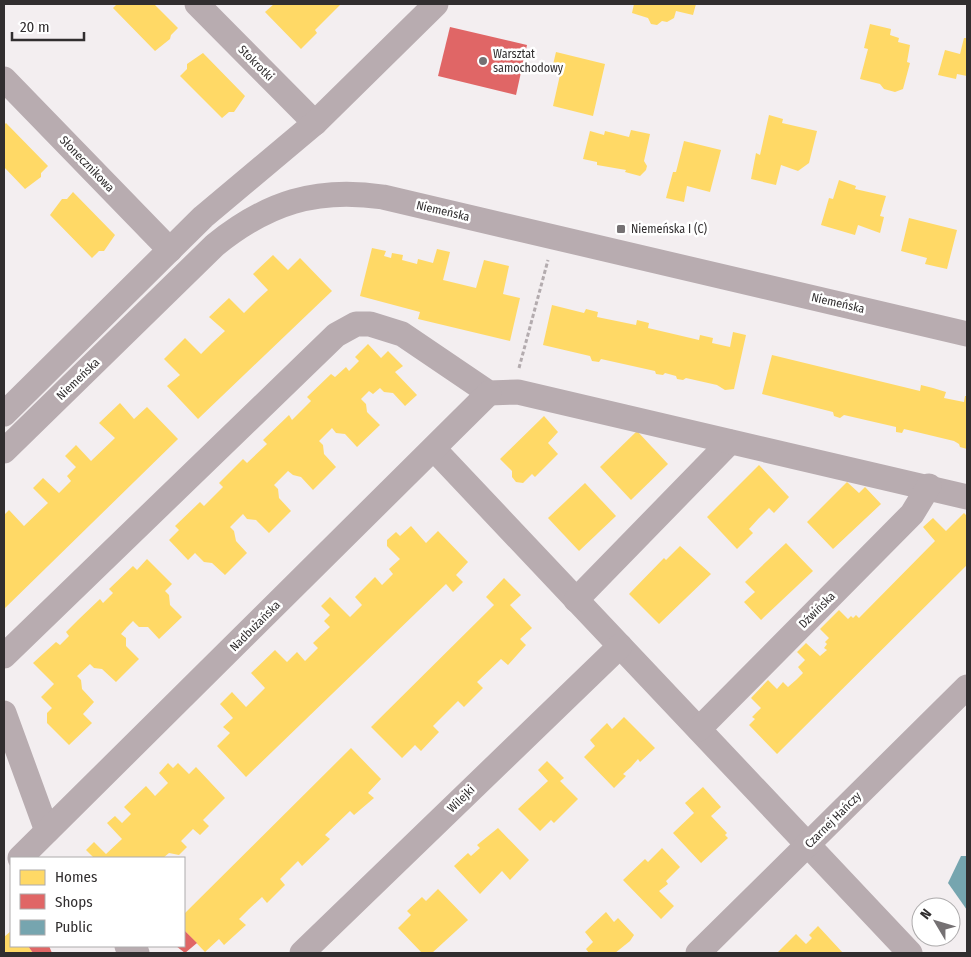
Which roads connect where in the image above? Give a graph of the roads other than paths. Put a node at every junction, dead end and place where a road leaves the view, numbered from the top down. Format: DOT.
graph roads {
  1 [pos="197,4"];
  2 [pos="436,4"];
  3 [pos="4,79"];
  4 [pos="315,123"];
  5 [pos="170,250"];
  6 [pos="967,334"];
  7 [pos="501,393"];
  8 [pos="4,414"];
  9 [pos="730,442"];
  10 [pos="434,449"];
  11 [pos="4,451"];
  12 [pos="929,486"];
  13 [pos="967,497"];
  14 [pos="576,600"];
  15 [pos="620,646"];
  16 [pos="4,656"];
  17 [pos="967,687"];
  18 [pos="4,713"];
  19 [pos="699,729"];
  20 [pos="47,831"];
  21 [pos="808,845"];
  22 [pos="21,857"];
  23 [pos="302,953"];
  24 [pos="698,953"];
  25 [pos="910,953"];
  1 -- 4 [label="street, Stokrotki"];
  2 -- 4 [label="street"];
  3 -- 5 [label="street, Słonecznikowa"];
  4 -- 5 [label="street"];
  5 -- 8 [label="street"];
  6 -- 11 [label="street, Niemeńska"];
  7 -- 9 [label="street"];
  7 -- 10 [label="street, Nadbużańska"];
  7 -- 16 [label="street"];
  9 -- 12 [label="street"];
  9 -- 14 [label="street"];
  10 -- 14 [label="street"];
  10 -- 20 [label="street, Nadbużańska"];
  12 -- 13 [label="street"];
  12 -- 19 [label="street, Dźwińska"];
  14 -- 15 [label="street"];
  15 -- 19 [label="street"];
  15 -- 23 [label="street, Wilejki"];
  17 -- 21 [label="street, Czarnej Hańczy"];
  18 -- 20 [label="street"];
  19 -- 21 [label="street"];
  20 -- 22 [label="street, Nadbużańska"];
  21 -- 24 [label="street, Czarnej Hańczy"];
  21 -- 25 [label="street"];
}
